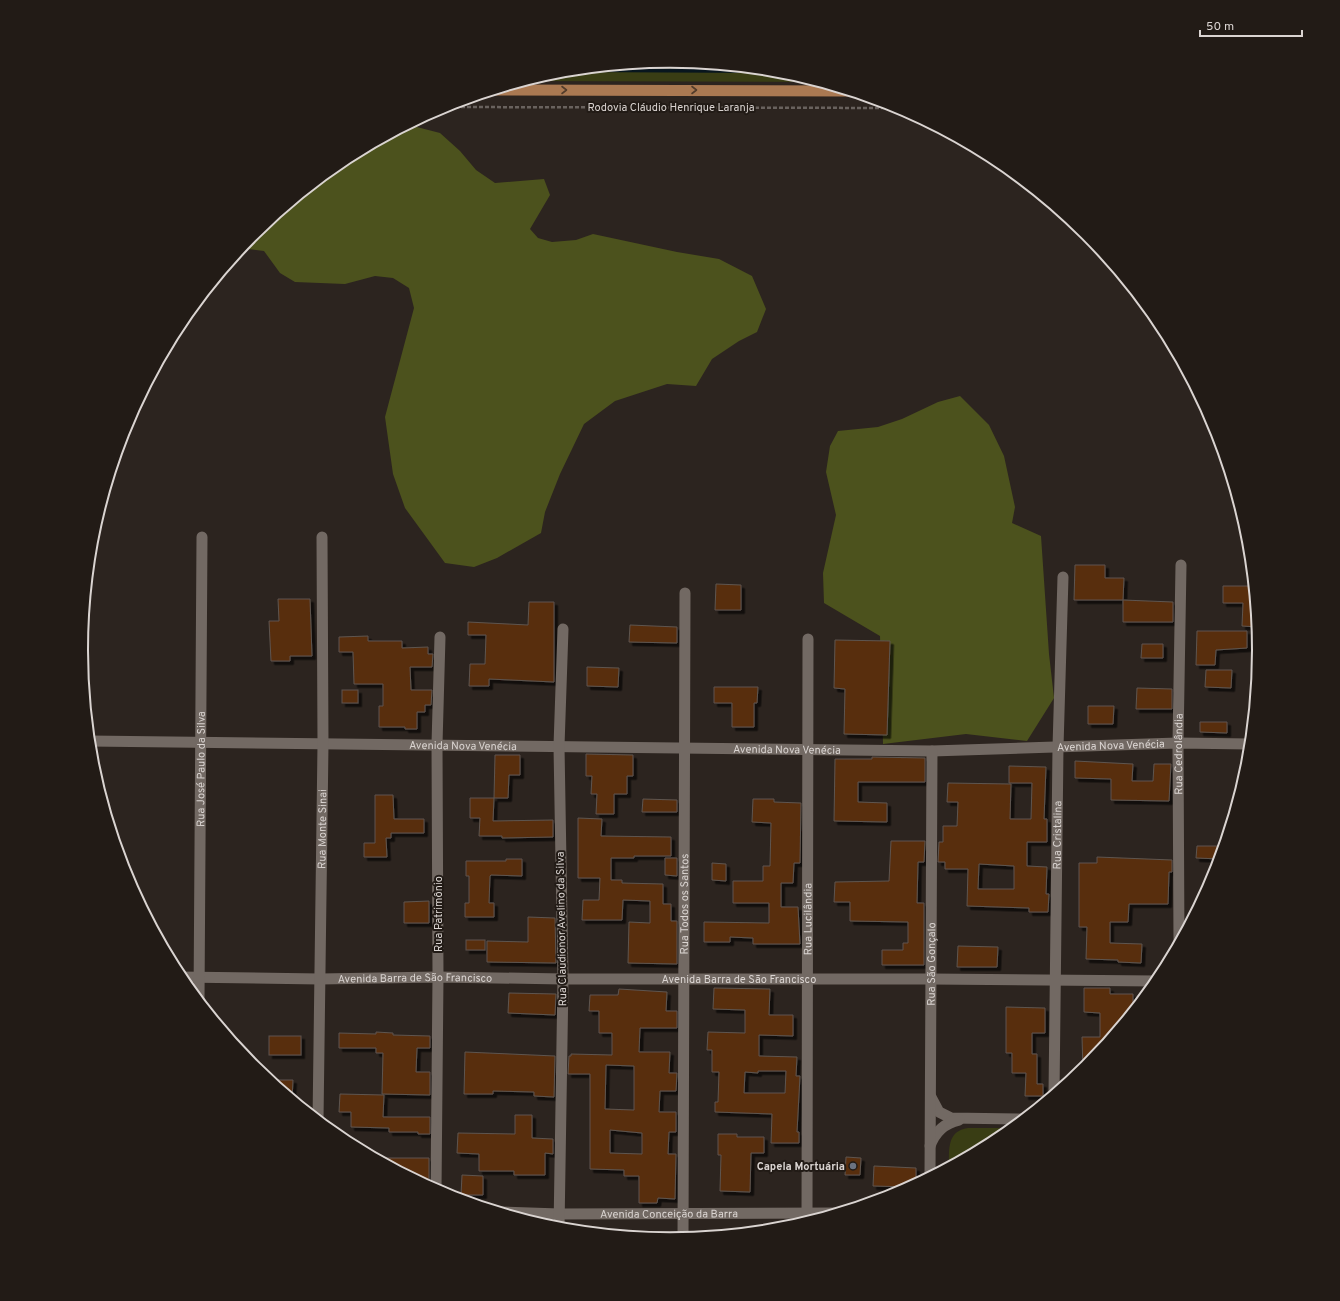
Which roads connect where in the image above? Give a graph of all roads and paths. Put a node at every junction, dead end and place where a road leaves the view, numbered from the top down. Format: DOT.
graph roads {
  1 [pos="512,90"];
  2 [pos="831,91"];
  3 [pos="461,107"];
  4 [pos="882,108"];
  5 [pos="202,537"];
  6 [pos="322,537"];
  7 [pos="1181,565"];
  8 [pos="1063,577"];
  9 [pos="685,593"];
  10 [pos="564,629"];
  11 [pos="440,637"];
  12 [pos="808,639"];
  13 [pos="95,741"];
  14 [pos="201,742"];
  15 [pos="1178,743"];
  16 [pos="323,744"];
  17 [pos="437,744"];
  18 [pos="1245,744"];
  19 [pos="559,746"];
  20 [pos="1058,747"];
  21 [pos="684,749"];
  22 [pos="808,750"];
  23 [pos="932,751"];
  24 [pos="1179,933"];
  25 [pos="438,976"];
  26 [pos="188,977"];
  27 [pos="199,978"];
  28 [pos="684,978"];
  29 [pos="808,978"];
  30 [pos="320,979"];
  31 [pos="562,979"];
  32 [pos="931,979"];
  33 [pos="1055,980"];
  34 [pos="1148,982"];
  35 [pos="199,992"];
  36 [pos="1054,1088"];
  37 [pos="930,1091"];
  38 [pos="318,1115"];
  39 [pos="970,1119"];
  40 [pos="1017,1119"];
  41 [pos="930,1147"];
  42 [pos="930,1172"];
  43 [pos="436,1184"];
  44 [pos="683,1212"];
  45 [pos="518,1213"];
  46 [pos="559,1214"];
  47 [pos="805,1217"];
  48 [pos="807,1217"];
  49 [pos="559,1222"];
  50 [pos="683,1233"];
  1 -- 2 [label="main road, Rodovia Cláudio Henrique Laranja, one-way"];
  3 -- 4 [label="path, Rodovia Cláudio Henrique Laranja"];
  5 -- 14 [label="street, Rua José Paulo da Silva"];
  6 -- 16 [label="street, Rua Monte Sinai"];
  7 -- 15 [label="street, Rua Cedrolândia"];
  8 -- 20 [label="street, Rua Cristalina"];
  9 -- 21 [label="street, Rua Todos os Santos"];
  10 -- 19 [label="street, Rua Claudionor Avelino da Silva"];
  11 -- 17 [label="street, Rua Patrimônio"];
  12 -- 22 [label="street, Rua Lucilândia"];
  13 -- 14 [label="street, Avenida Nova Venécia"];
  14 -- 16 [label="street, Avenida Nova Venécia"];
  14 -- 27 [label="street, Rua José Paulo da Silva"];
  15 -- 18 [label="street, Avenida Nova Venécia"];
  15 -- 20 [label="street, Avenida Nova Venécia"];
  15 -- 24 [label="street, Rua Cedrolândia"];
  16 -- 17 [label="street, Avenida Nova Venécia"];
  16 -- 30 [label="street, Rua Monte Sinai"];
  17 -- 19 [label="street, Avenida Nova Venécia"];
  17 -- 25 [label="street, Rua Patrimônio"];
  19 -- 21 [label="street, Avenida Nova Venécia"];
  19 -- 31 [label="street, Rua Claudionor Avelino da Silva"];
  20 -- 23 [label="street, Avenida Nova Venécia"];
  20 -- 33 [label="street, Rua Cristalina"];
  21 -- 22 [label="street, Avenida Nova Venécia"];
  21 -- 28 [label="street, Rua Todos os Santos"];
  22 -- 23 [label="street, Avenida Nova Venécia"];
  22 -- 29 [label="street, Rua Lucilândia"];
  23 -- 32 [label="street, Rua São Gonçalo"];
  25 -- 30 [label="street, Avenida Barra de São Francisco"];
  25 -- 31 [label="street, Avenida Barra de São Francisco"];
  25 -- 43 [label="street, Rua Patrimônio"];
  26 -- 27 [label="street, Avenida Barra de São Francisco"];
  27 -- 30 [label="street, Avenida Barra de São Francisco"];
  27 -- 35 [label="street, Rua José Paulo da Silva"];
  28 -- 29 [label="street, Avenida Barra de São Francisco"];
  28 -- 31 [label="street, Avenida Barra de São Francisco"];
  28 -- 44 [label="street, Rua Todos os Santos"];
  29 -- 32 [label="street, Avenida Barra de São Francisco"];
  29 -- 48 [label="street, Rua Lucilândia"];
  30 -- 38 [label="street, Rua Monte Sinai"];
  31 -- 46 [label="street, Rua Claudionor Avelino da Silva"];
  32 -- 33 [label="street, Avenida Barra de São Francisco"];
  32 -- 37 [label="street, Rua São Gonçalo"];
  33 -- 34 [label="street, Avenida Barra de São Francisco"];
  33 -- 36 [label="street, Rua Cristalina"];
  37 -- 39 [label="street"];
  37 -- 41 [label="street, Rua São Gonçalo"];
  39 -- 40 [label="street"];
  39 -- 41 [label="street"];
  41 -- 42 [label="street, Rua São Gonçalo"];
  44 -- 46 [label="street, Avenida Conceição da Barra"];
  44 -- 47 [label="street, Avenida Conceição da Barra"];
  44 -- 50 [label="street, Rua Todos os Santos"];
  45 -- 46 [label="street, Avenida Conceição da Barra"];
  46 -- 49 [label="street, Rua Claudionor Avelino da Silva"];
}
